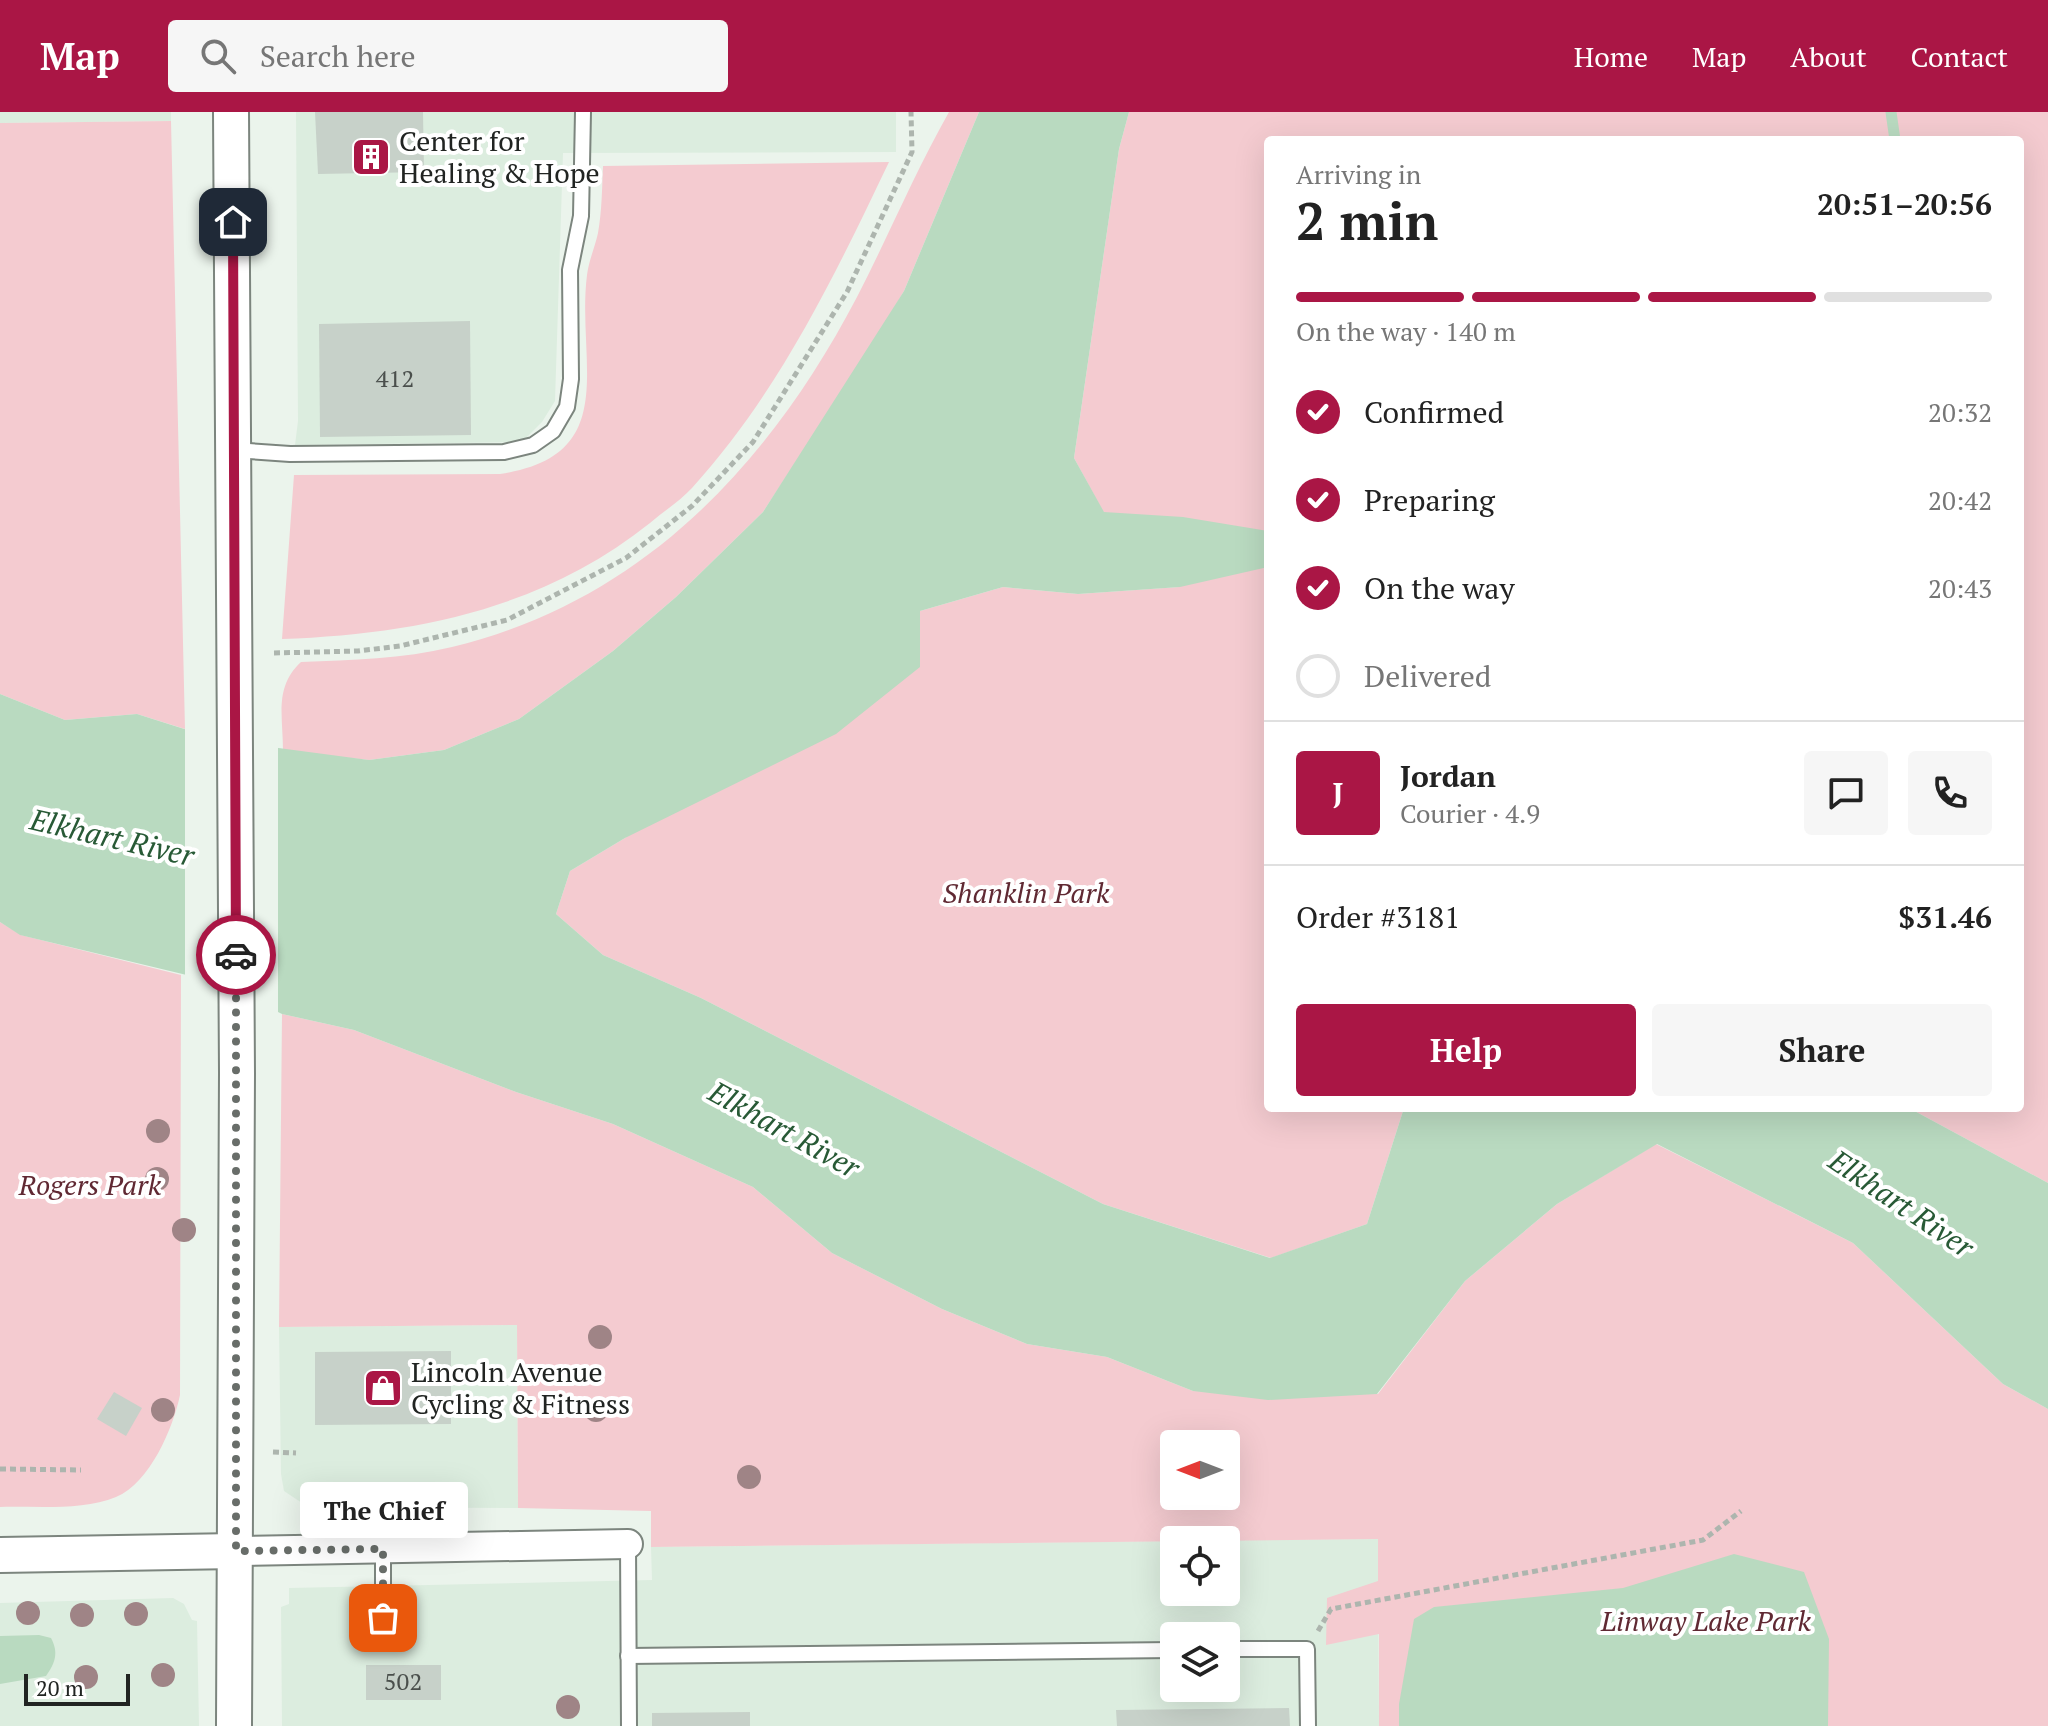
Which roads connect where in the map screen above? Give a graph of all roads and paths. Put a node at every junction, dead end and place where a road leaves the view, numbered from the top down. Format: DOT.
graph roads {
  1 [pos="231,112"];
  2 [pos="583,112"];
  3 [pos="911,112"];
  4 [pos="234,450"];
  5 [pos="274,653"];
  6 [pos="273,1452"];
  7 [pos="296,1453"];
  8 [pos="0,1469"];
  9 [pos="81,1470"];
  10 [pos="1741,1511"];
  11 [pos="628,1544"];
  12 [pos="383,1549"];
  13 [pos="236,1551"];
  14 [pos="0,1555"];
  15 [pos="383,1618"];
  16 [pos="1240,1649"];
  17 [pos="1307,1649"];
  18 [pos="1160,1650"];
  19 [pos="628,1656"];
  20 [pos="234,1726"];
  21 [pos="629,1726"];
  22 [pos="1308,1726"];
  1 -- 4 [label="street"];
  2 -- 4 [label="lane"];
  3 -- 5 [label="path"];
  4 -- 13 [label="street"];
  6 -- 7 [label="path"];
  8 -- 9 [label="path"];
  10 -- 17 [label="path"];
  11 -- 12 [label="street"];
  11 -- 19 [label="lane"];
  12 -- 13 [label="street"];
  12 -- 15 [label="lane"];
  13 -- 14 [label="street"];
  13 -- 20 [label="street"];
  16 -- 17 [label="lane"];
  17 -- 22 [label="lane"];
  18 -- 19 [label="lane"];
  19 -- 21 [label="lane"];
}
